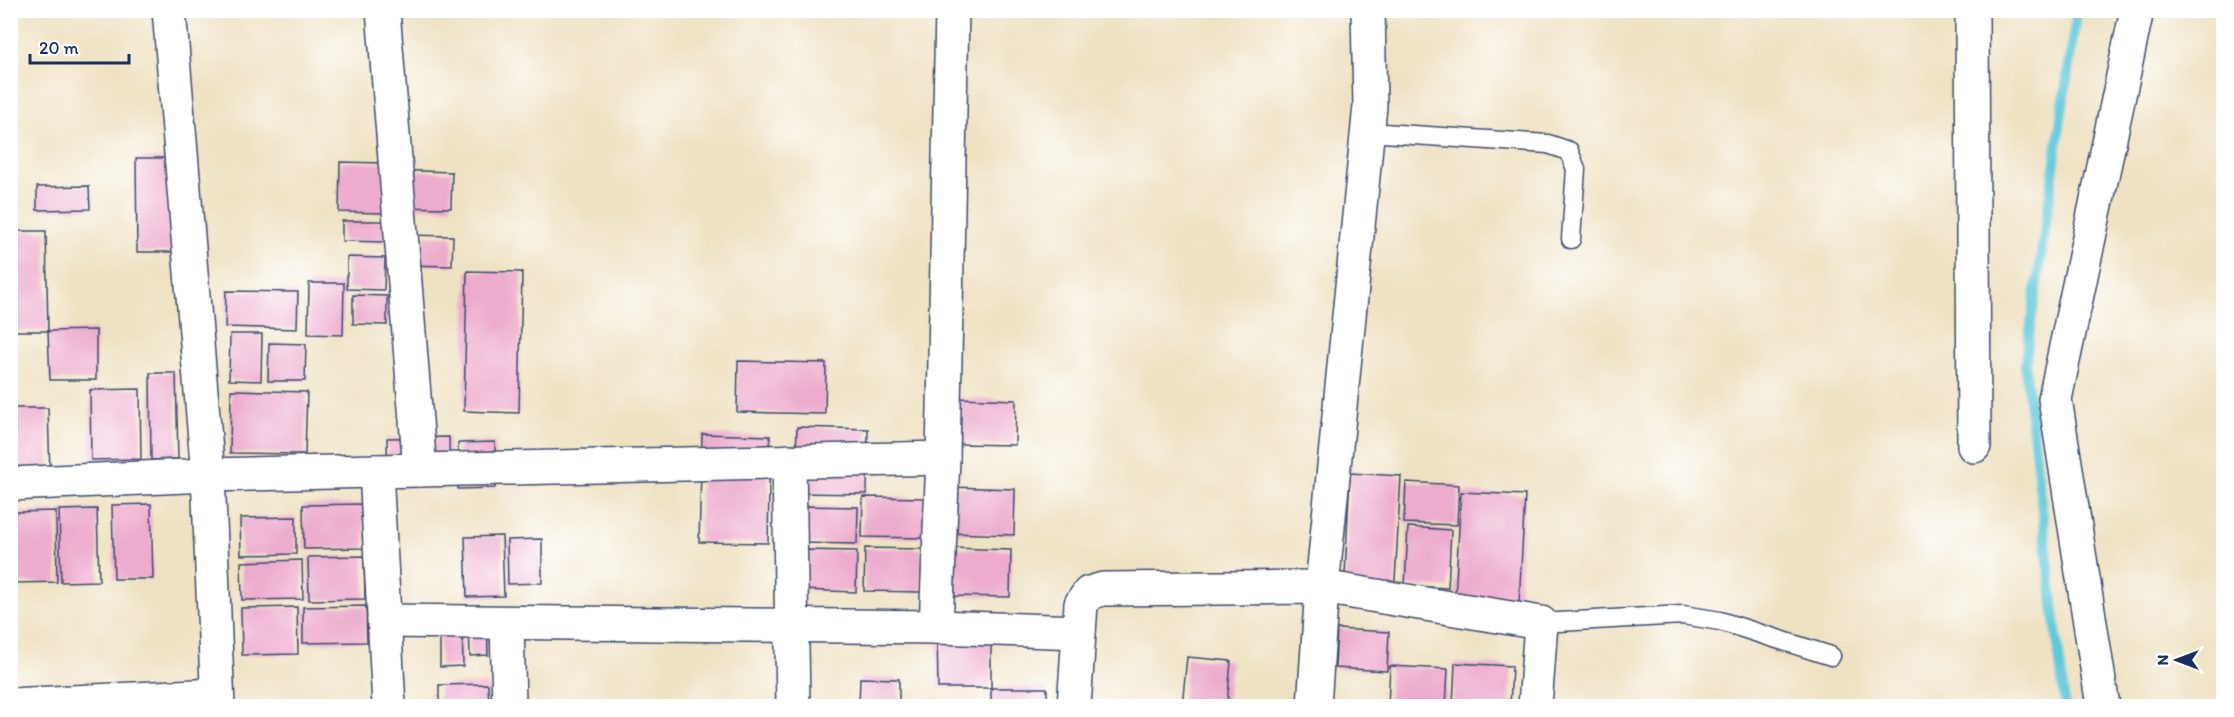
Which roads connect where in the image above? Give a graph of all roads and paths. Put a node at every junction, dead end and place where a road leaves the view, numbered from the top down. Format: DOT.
graph roads {
  1 [pos="169,10"];
  2 [pos="383,10"];
  3 [pos="952,10"];
  4 [pos="1368,10"];
  5 [pos="1972,10"];
  6 [pos="2137,10"];
  7 [pos="1368,132"];
  8 [pos="1571,238"];
  9 [pos="1974,446"];
  10 [pos="944,458"];
  11 [pos="789,461"];
  12 [pos="420,470"];
  13 [pos="376,471"];
  14 [pos="208,475"];
  15 [pos="10,484"];
  16 [pos="1322,587"];
  17 [pos="384,621"];
  18 [pos="507,623"];
  19 [pos="1541,623"];
  20 [pos="790,626"];
  21 [pos="936,627"];
  22 [pos="1079,632"];
  23 [pos="1831,656"];
  24 [pos="217,701"];
  25 [pos="10,705"];
  26 [pos="389,706"];
  27 [pos="509,706"];
  28 [pos="793,706"];
  29 [pos="1074,706"];
  30 [pos="1314,706"];
  31 [pos="1535,706"];
  32 [pos="2103,706"];
  1 -- 14 [label="street"];
  2 -- 12 [label="street"];
  3 -- 10 [label="street"];
  4 -- 7 [label="street"];
  5 -- 9 [label="street"];
  6 -- 32 [label="street"];
  7 -- 8 [label="lane"];
  7 -- 16 [label="street"];
  10 -- 11 [label="street"];
  10 -- 21 [label="street"];
  11 -- 12 [label="street"];
  11 -- 20 [label="street"];
  12 -- 13 [label="street"];
  13 -- 14 [label="street"];
  13 -- 17 [label="street"];
  14 -- 15 [label="street"];
  14 -- 24 [label="street"];
  16 -- 19 [label="street"];
  16 -- 22 [label="street"];
  16 -- 30 [label="street"];
  17 -- 18 [label="street"];
  17 -- 26 [label="street"];
  18 -- 20 [label="street"];
  18 -- 27 [label="street"];
  19 -- 23 [label="lane"];
  19 -- 31 [label="street"];
  20 -- 21 [label="street"];
  20 -- 28 [label="street"];
  21 -- 22 [label="street"];
  22 -- 29 [label="street"];
  24 -- 25 [label="street"];
}
